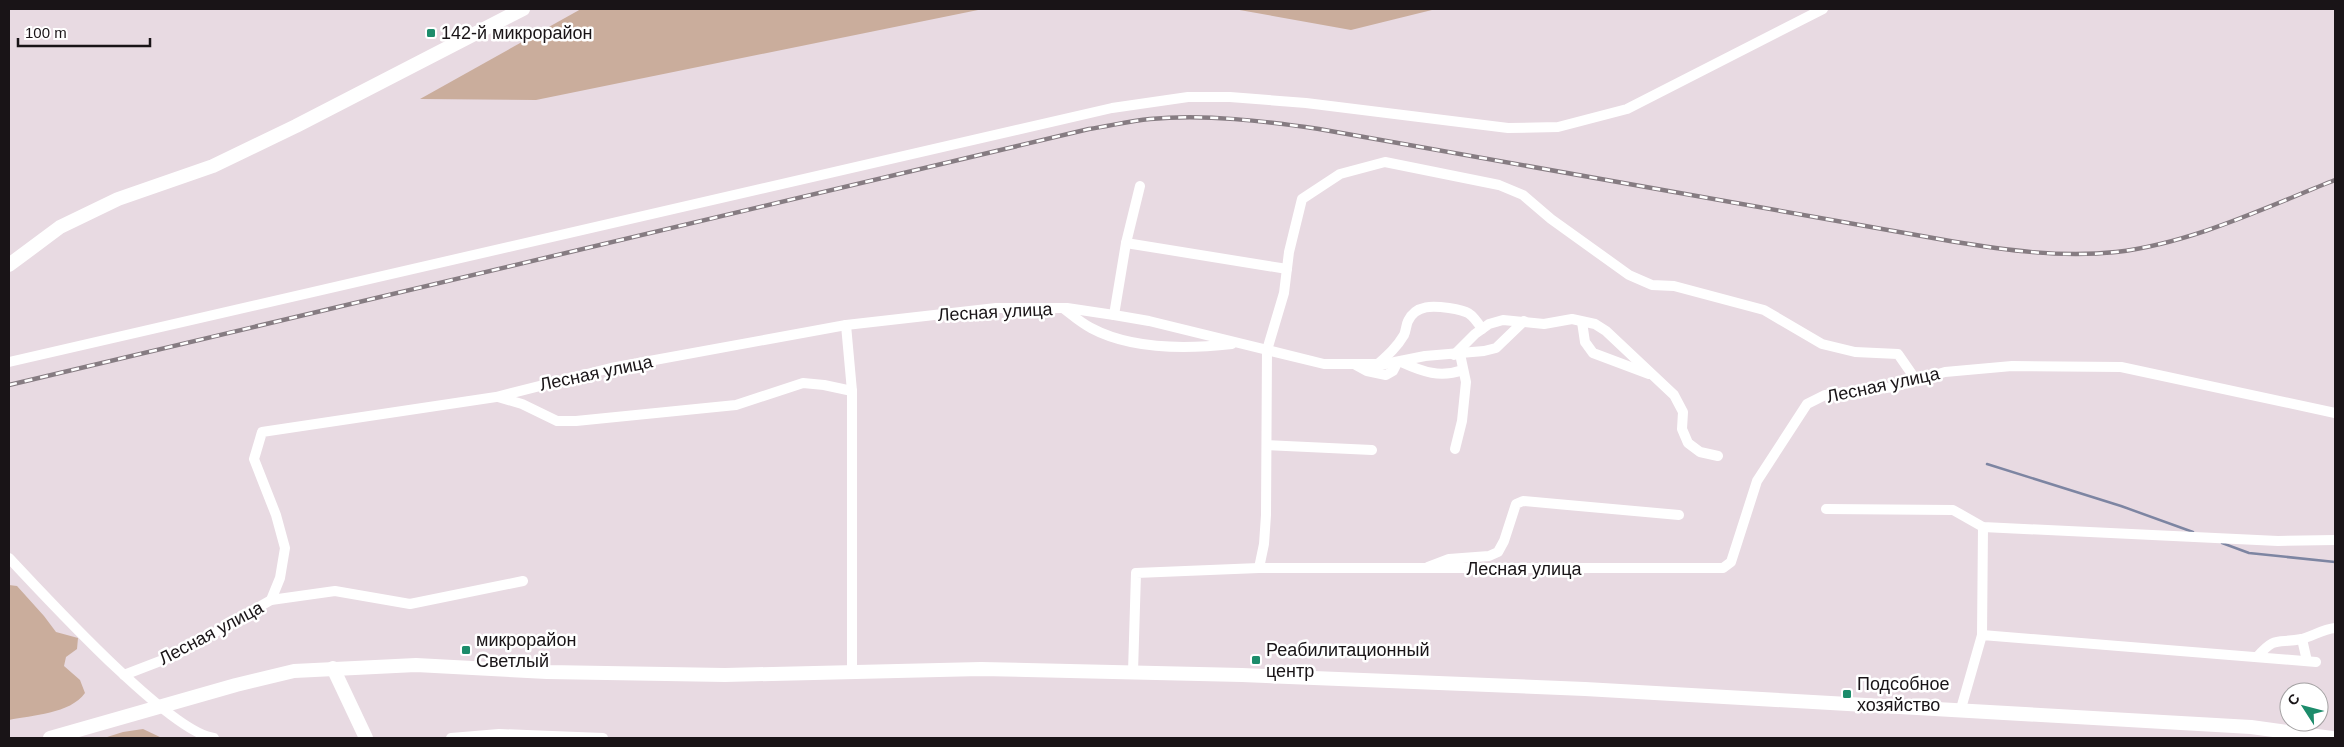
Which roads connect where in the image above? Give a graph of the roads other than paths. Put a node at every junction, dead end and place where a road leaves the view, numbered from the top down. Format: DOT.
graph roads {
  1 [pos="522,9"];
  2 [pos="1823,9"];
  3 [pos="1140,186"];
  4 [pos="1126,243"];
  5 [pos="9,265"];
  6 [pos="1287,269"];
  7 [pos="1061,308"];
  8 [pos="1114,315"];
  9 [pos="1524,321"];
  10 [pos="1582,322"];
  11 [pos="846,325"];
  12 [pos="1482,329"];
  13 [pos="1240,343"];
  14 [pos="1267,350"];
  15 [pos="1457,354"];
  16 [pos="12,359"];
  17 [pos="1399,362"];
  18 [pos="1356,364"];
  19 [pos="1378,364"];
  20 [pos="1464,370"];
  21 [pos="1652,375"];
  22 [pos="1916,380"];
  23 [pos="852,391"];
  24 [pos="496,397"];
  25 [pos="2335,413"];
  26 [pos="1267,444"];
  27 [pos="1456,449"];
  28 [pos="1372,450"];
  29 [pos="1718,456"];
  30 [pos="1826,509"];
  31 [pos="1679,515"];
  32 [pos="1983,527"];
  33 [pos="2335,540"];
  34 [pos="9,558"];
  35 [pos="1259,568"];
  36 [pos="9,570"];
  37 [pos="1422,570"];
  38 [pos="26,576"];
  39 [pos="523,581"];
  40 [pos="270,600"];
  41 [pos="2335,628"];
  42 [pos="1982,635"];
  43 [pos="2302,639"];
  44 [pos="2257,657"];
  45 [pos="333,668"];
  46 [pos="1133,672"];
  47 [pos="852,673"];
  48 [pos="124,675"];
  49 [pos="162,707"];
  50 [pos="1960,712"];
  51 [pos="50,738"];
  52 [pos="214,738"];
  53 [pos="366,738"];
  54 [pos="451,738"];
  55 [pos="604,738"];
  56 [pos="2332,738"];
  1 -- 5 [label="street"];
  2 -- 16 [label="street"];
  3 -- 4 [label="street"];
  4 -- 6 [label="street"];
  4 -- 8 [label="street"];
  6 -- 14 [label="street"];
  6 -- 22 [label="street"];
  7 -- 8 [label="street, Лесная улица"];
  7 -- 11 [label="street, Лесная улица"];
  7 -- 13 [label="street"];
  8 -- 13 [label="street, Лесная улица"];
  9 -- 10 [label="street"];
  9 -- 12 [label="street"];
  9 -- 15 [label="street, Лесная улица"];
  10 -- 21 [label="street"];
  10 -- 21 [label="street"];
  11 -- 23 [label="street"];
  11 -- 24 [label="street, Лесная улица"];
  12 -- 15 [label="street"];
  12 -- 19 [label="street"];
  13 -- 14 [label="street, Лесная улица"];
  14 -- 18 [label="street, Лесная улица"];
  14 -- 26 [label="street"];
  15 -- 17 [label="street, Лесная улица"];
  15 -- 20 [label="street"];
  17 -- 18 [label="street"];
  17 -- 19 [label="street, Лесная улица"];
  17 -- 20 [label="street"];
  18 -- 19 [label="street, Лесная улица"];
  20 -- 27 [label="street"];
  21 -- 29 [label="street"];
  22 -- 25 [label="street, Лесная улица"];
  22 -- 37 [label="street, Лесная улица"];
  23 -- 24 [label="street"];
  23 -- 47 [label="street"];
  24 -- 40 [label="street, Лесная улица"];
  26 -- 28 [label="street"];
  26 -- 35 [label="street"];
  30 -- 32 [label="street"];
  31 -- 37 [label="street"];
  32 -- 33 [label="street"];
  32 -- 42 [label="street"];
  34 -- 38 [label="street"];
  35 -- 37 [label="street, Лесная улица"];
  35 -- 46 [label="street, Лесная улица"];
  36 -- 38 [label="street"];
  38 -- 48 [label="street"];
  39 -- 40 [label="street"];
  40 -- 48 [label="street, Лесная улица"];
  41 -- 43 [label="street"];
  42 -- 44 [label="street"];
  42 -- 50 [label="street"];
  43 -- 44 [label="street"];
  43 -- 44 [label="street"];
  45 -- 47 [label="street"];
  45 -- 49 [label="street"];
  45 -- 53 [label="street"];
  46 -- 47 [label="street"];
  46 -- 50 [label="street"];
  48 -- 49 [label="street"];
  49 -- 51 [label="street"];
  49 -- 52 [label="street"];
  50 -- 56 [label="street"];
  54 -- 55 [label="street"];
}
